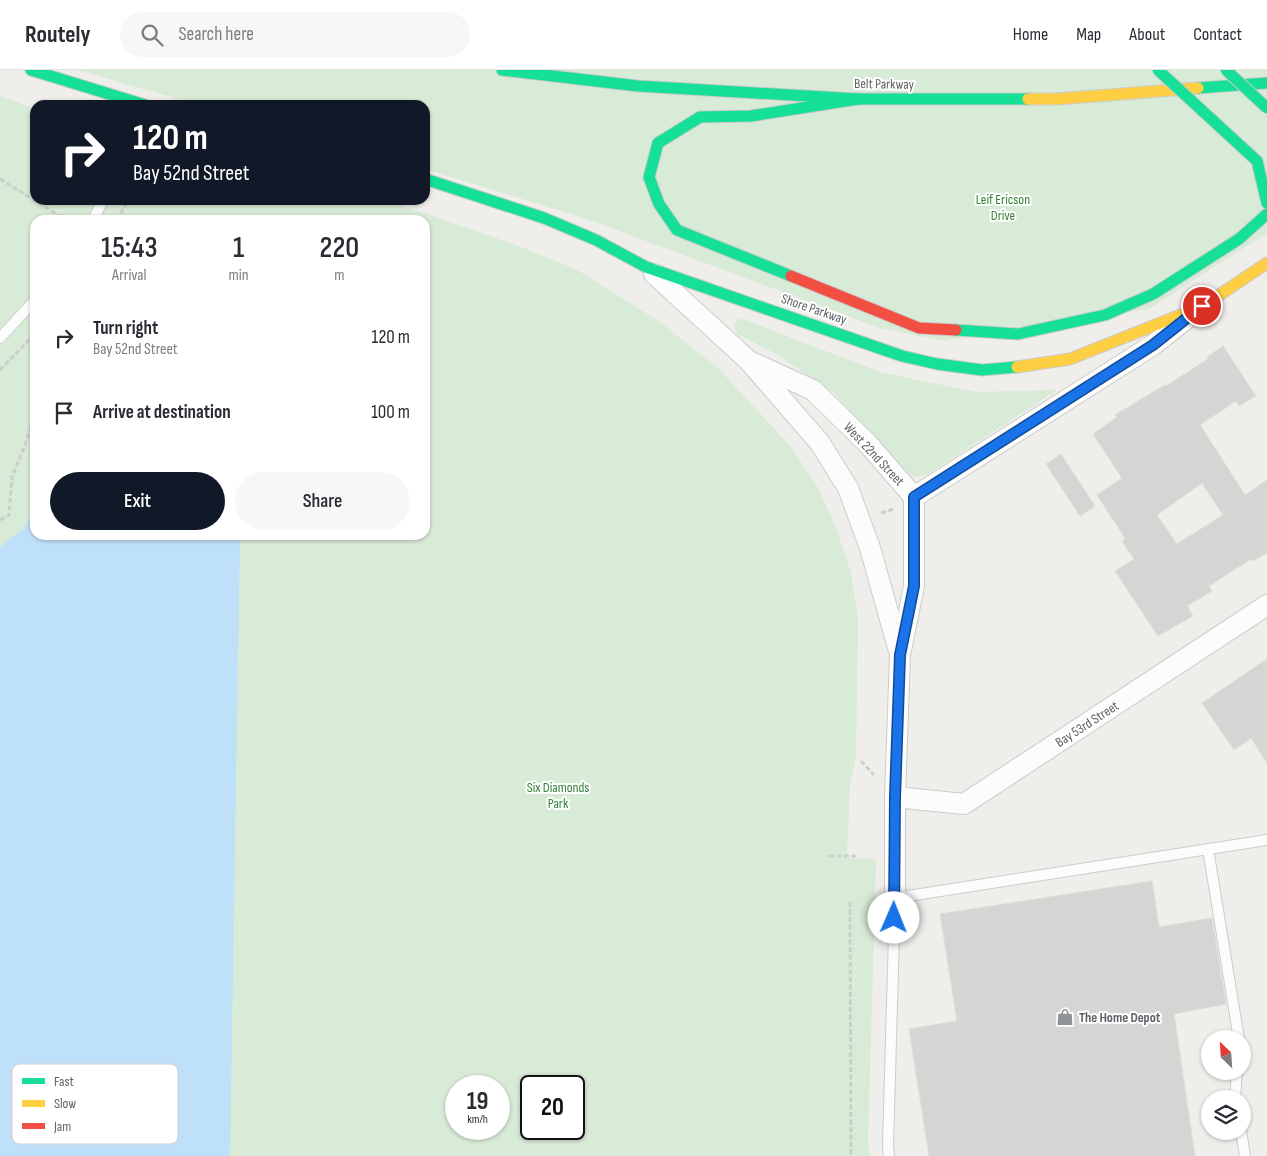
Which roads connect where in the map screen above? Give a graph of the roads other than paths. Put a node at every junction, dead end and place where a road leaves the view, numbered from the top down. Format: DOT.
graph roads {
  1 [pos="31,70"];
  2 [pos="502,70"];
  3 [pos="1158,70"];
  4 [pos="1226,70"];
  5 [pos="1267,83"];
  6 [pos="858,99"];
  7 [pos="129,100"];
  8 [pos="1267,108"];
  9 [pos="1257,161"];
  10 [pos="1267,169"];
  11 [pos="430,181"];
  12 [pos="1267,202"];
  13 [pos="1267,214"];
  14 [pos="1267,263"];
  15 [pos="646,266"];
  16 [pos="30,305"];
  17 [pos="1202,306"];
  18 [pos="0,338"];
  19 [pos="749,361"];
  20 [pos="914,497"];
  21 [pos="1267,606"];
  22 [pos="900,655"];
  23 [pos="895,797"];
  24 [pos="1267,840"];
  25 [pos="1208,849"];
  26 [pos="895,898"];
  27 [pos="1238,1030"];
  28 [pos="1242,1140"];
  29 [pos="889,1156"];
  30 [pos="1245,1156"];
  1 -- 7 [label="main road"];
  2 -- 6 [label="main road, Belt Parkway"];
  3 -- 9 [label="main road, bridge"];
  4 -- 8 [label="main road, bridge"];
  5 -- 6 [label="main road, Belt Parkway"];
  6 -- 13 [label="main road"];
  9 -- 10 [label="main road"];
  9 -- 12 [label="main road"];
  11 -- 15 [label="main road, Shore Parkway"];
  14 -- 17 [label="main road, Shore Parkway"];
  15 -- 17 [label="main road, Shore Parkway"];
  15 -- 19 [label="street, West 22nd Street"];
  16 -- 18 [label="lane"];
  17 -- 20 [label="street"];
  19 -- 20 [label="street, West 22nd Street"];
  19 -- 22 [label="street, West 22nd Street"];
  20 -- 22 [label="street, West 22nd Street"];
  21 -- 23 [label="street, Bay 53rd Street"];
  22 -- 23 [label="street, West 22nd Street"];
  23 -- 26 [label="street, West 22nd Street"];
  24 -- 25 [label="lane"];
  25 -- 26 [label="lane"];
  25 -- 27 [label="lane"];
  26 -- 29 [label="lane"];
  28 -- 30 [label="lane"];
}
